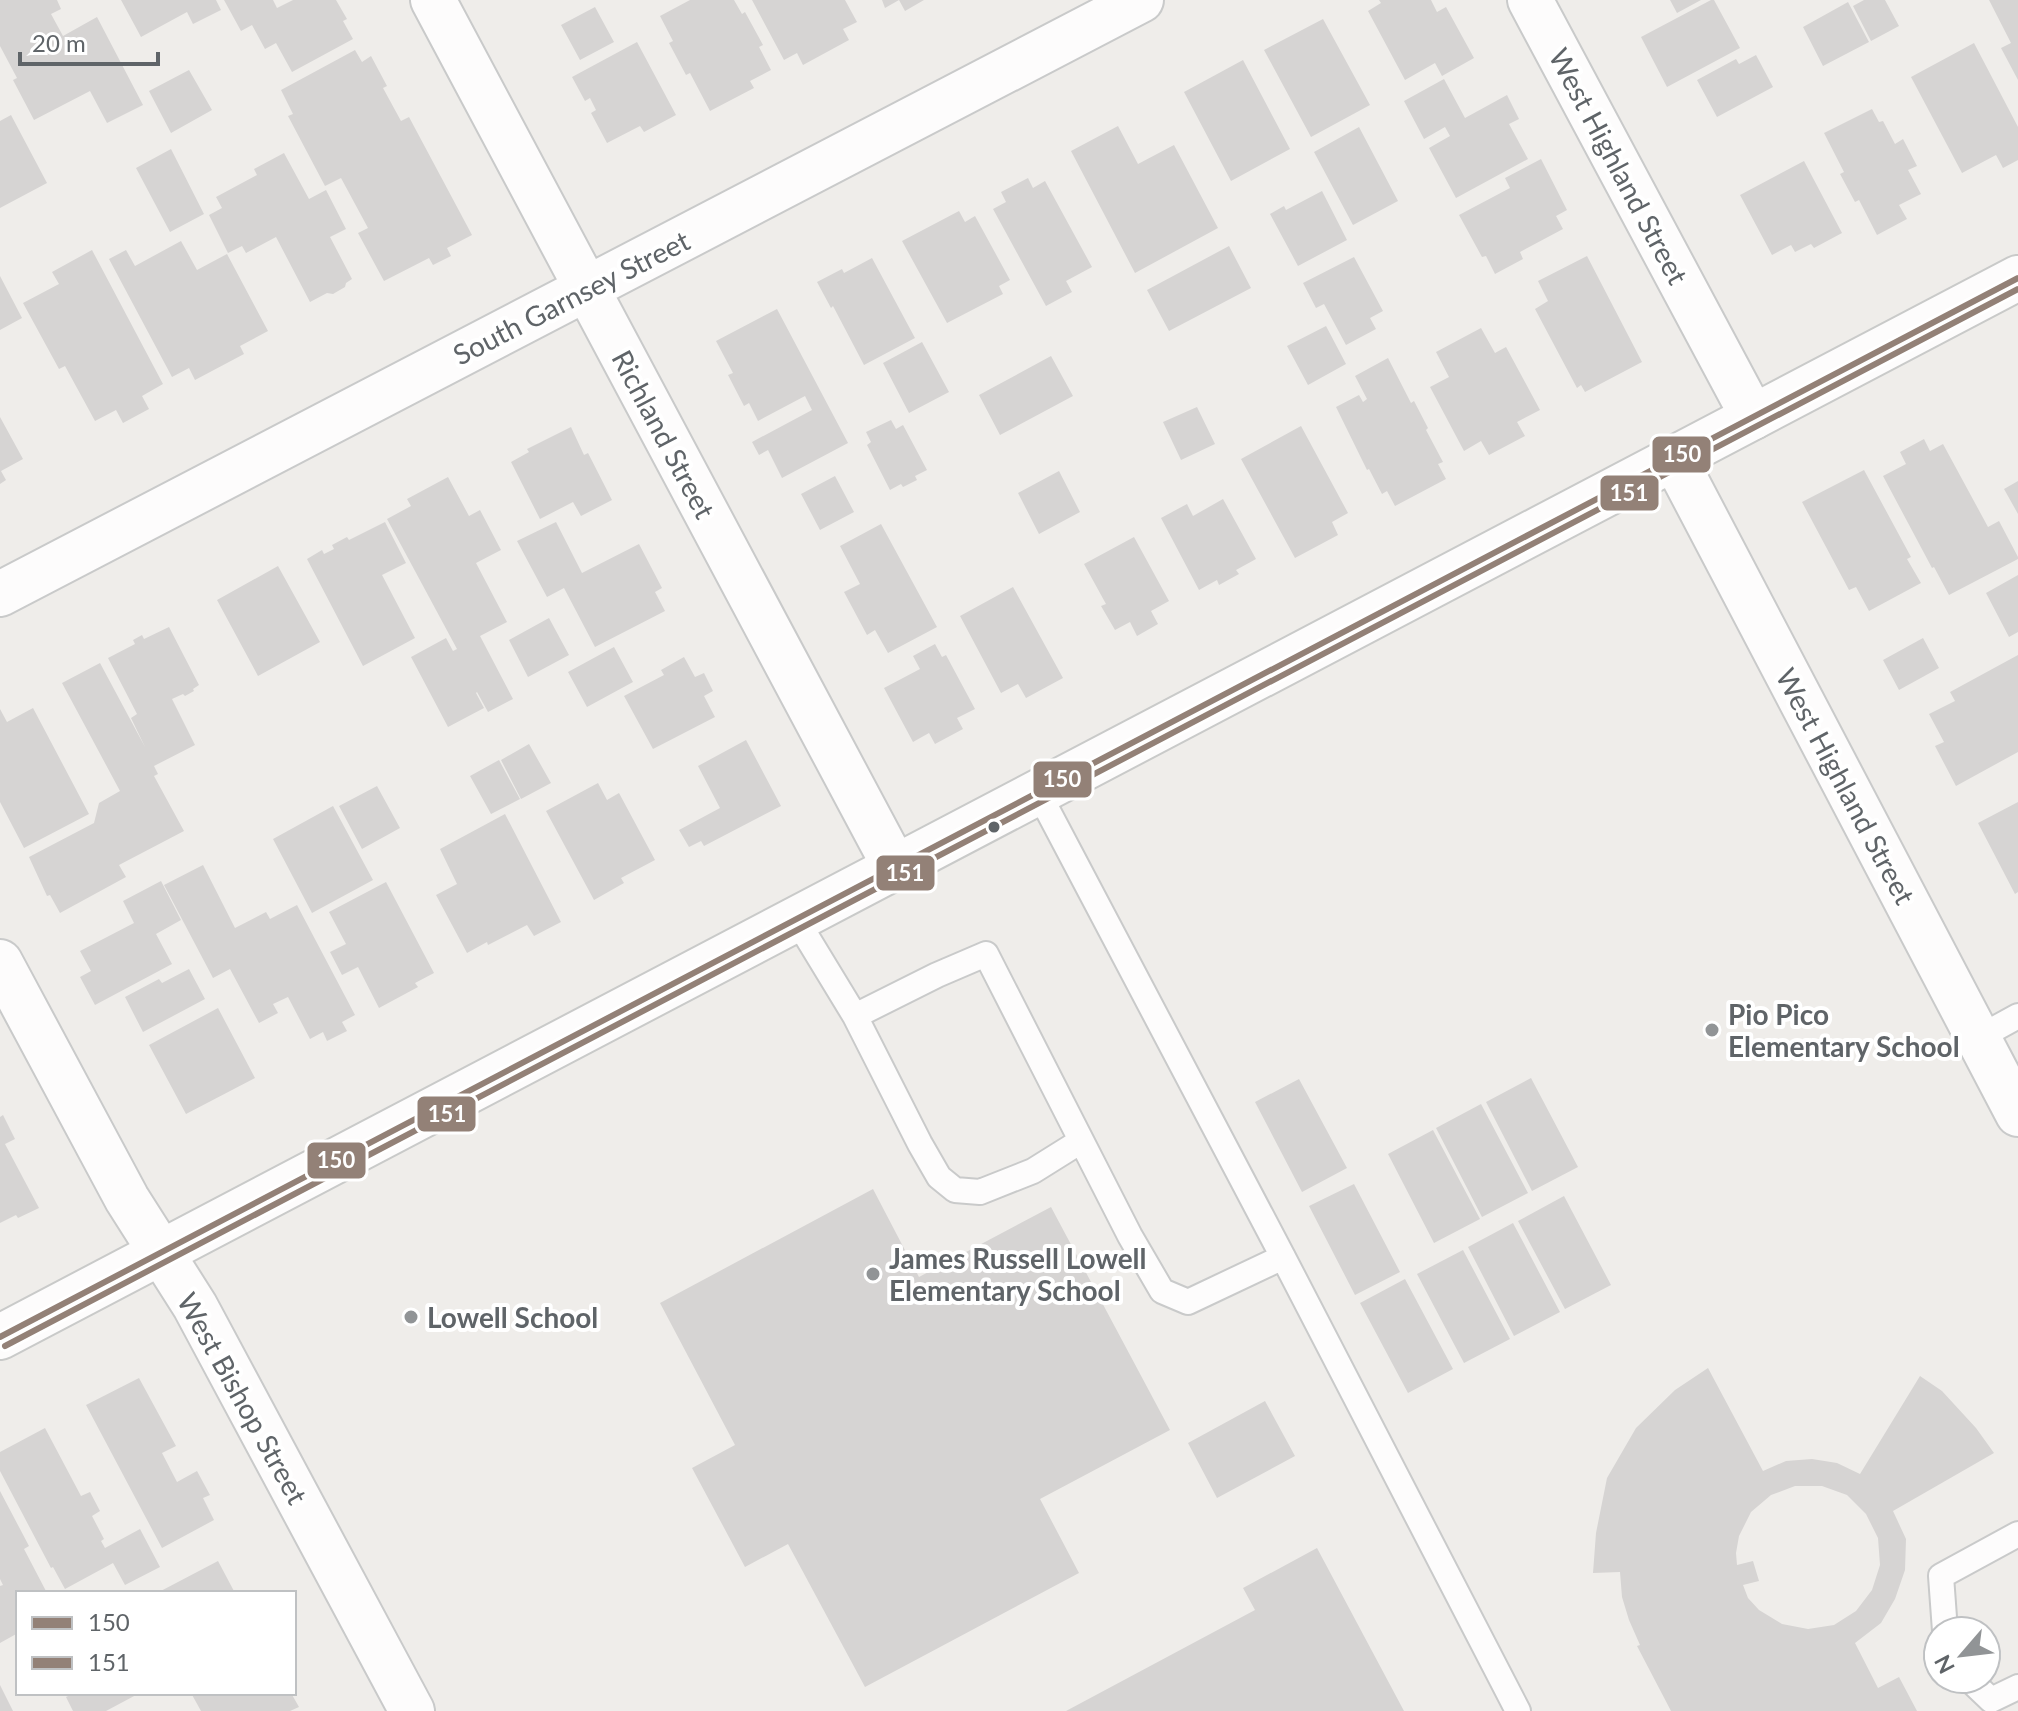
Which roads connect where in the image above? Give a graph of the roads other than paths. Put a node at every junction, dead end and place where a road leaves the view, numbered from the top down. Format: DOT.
graph roads {
  1 [pos="433,0"];
  2 [pos="1141,0"];
  3 [pos="1530,0"];
  4 [pos="2018,278"];
  5 [pos="587,289"];
  6 [pos="1753,417"];
  7 [pos="1674,458"];
  8 [pos="0,594"];
  9 [pos="1038,792"];
  10 [pos="895,867"];
  11 [pos="796,919"];
  12 [pos="0,962"];
  13 [pos="855,1016"];
  14 [pos="2018,1016"];
  15 [pos="1978,1038"];
  16 [pos="2018,1114"];
  17 [pos="1081,1141"];
  18 [pos="161,1253"];
  19 [pos="1283,1257"];
  20 [pos="0,1337"];
  21 [pos="2018,1534"];
  22 [pos="1944,1615"];
  23 [pos="412,1711"];
  24 [pos="1518,1711"];
  1 -- 5 [label="street, Richland Street"];
  2 -- 5 [label="street, South Garnsey Street"];
  3 -- 6 [label="street, West Highland Street"];
  4 -- 6 [label="street"];
  5 -- 8 [label="street, South Garnsey Street"];
  5 -- 10 [label="street, Richland Street"];
  6 -- 7 [label="street"];
  7 -- 9 [label="street"];
  7 -- 15 [label="street, West Highland Street"];
  9 -- 10 [label="street"];
  9 -- 19 [label="lane"];
  10 -- 11 [label="street"];
  11 -- 13 [label="lane"];
  11 -- 18 [label="street"];
  12 -- 18 [label="street, West Bishop Street"];
  13 -- 17 [label="lane"];
  13 -- 17 [label="lane"];
  14 -- 15 [label="lane"];
  15 -- 16 [label="street, West Highland Street"];
  17 -- 19 [label="lane"];
  18 -- 20 [label="street"];
  18 -- 23 [label="street, West Bishop Street"];
  19 -- 24 [label="lane"];
  21 -- 22 [label="lane"];
}
